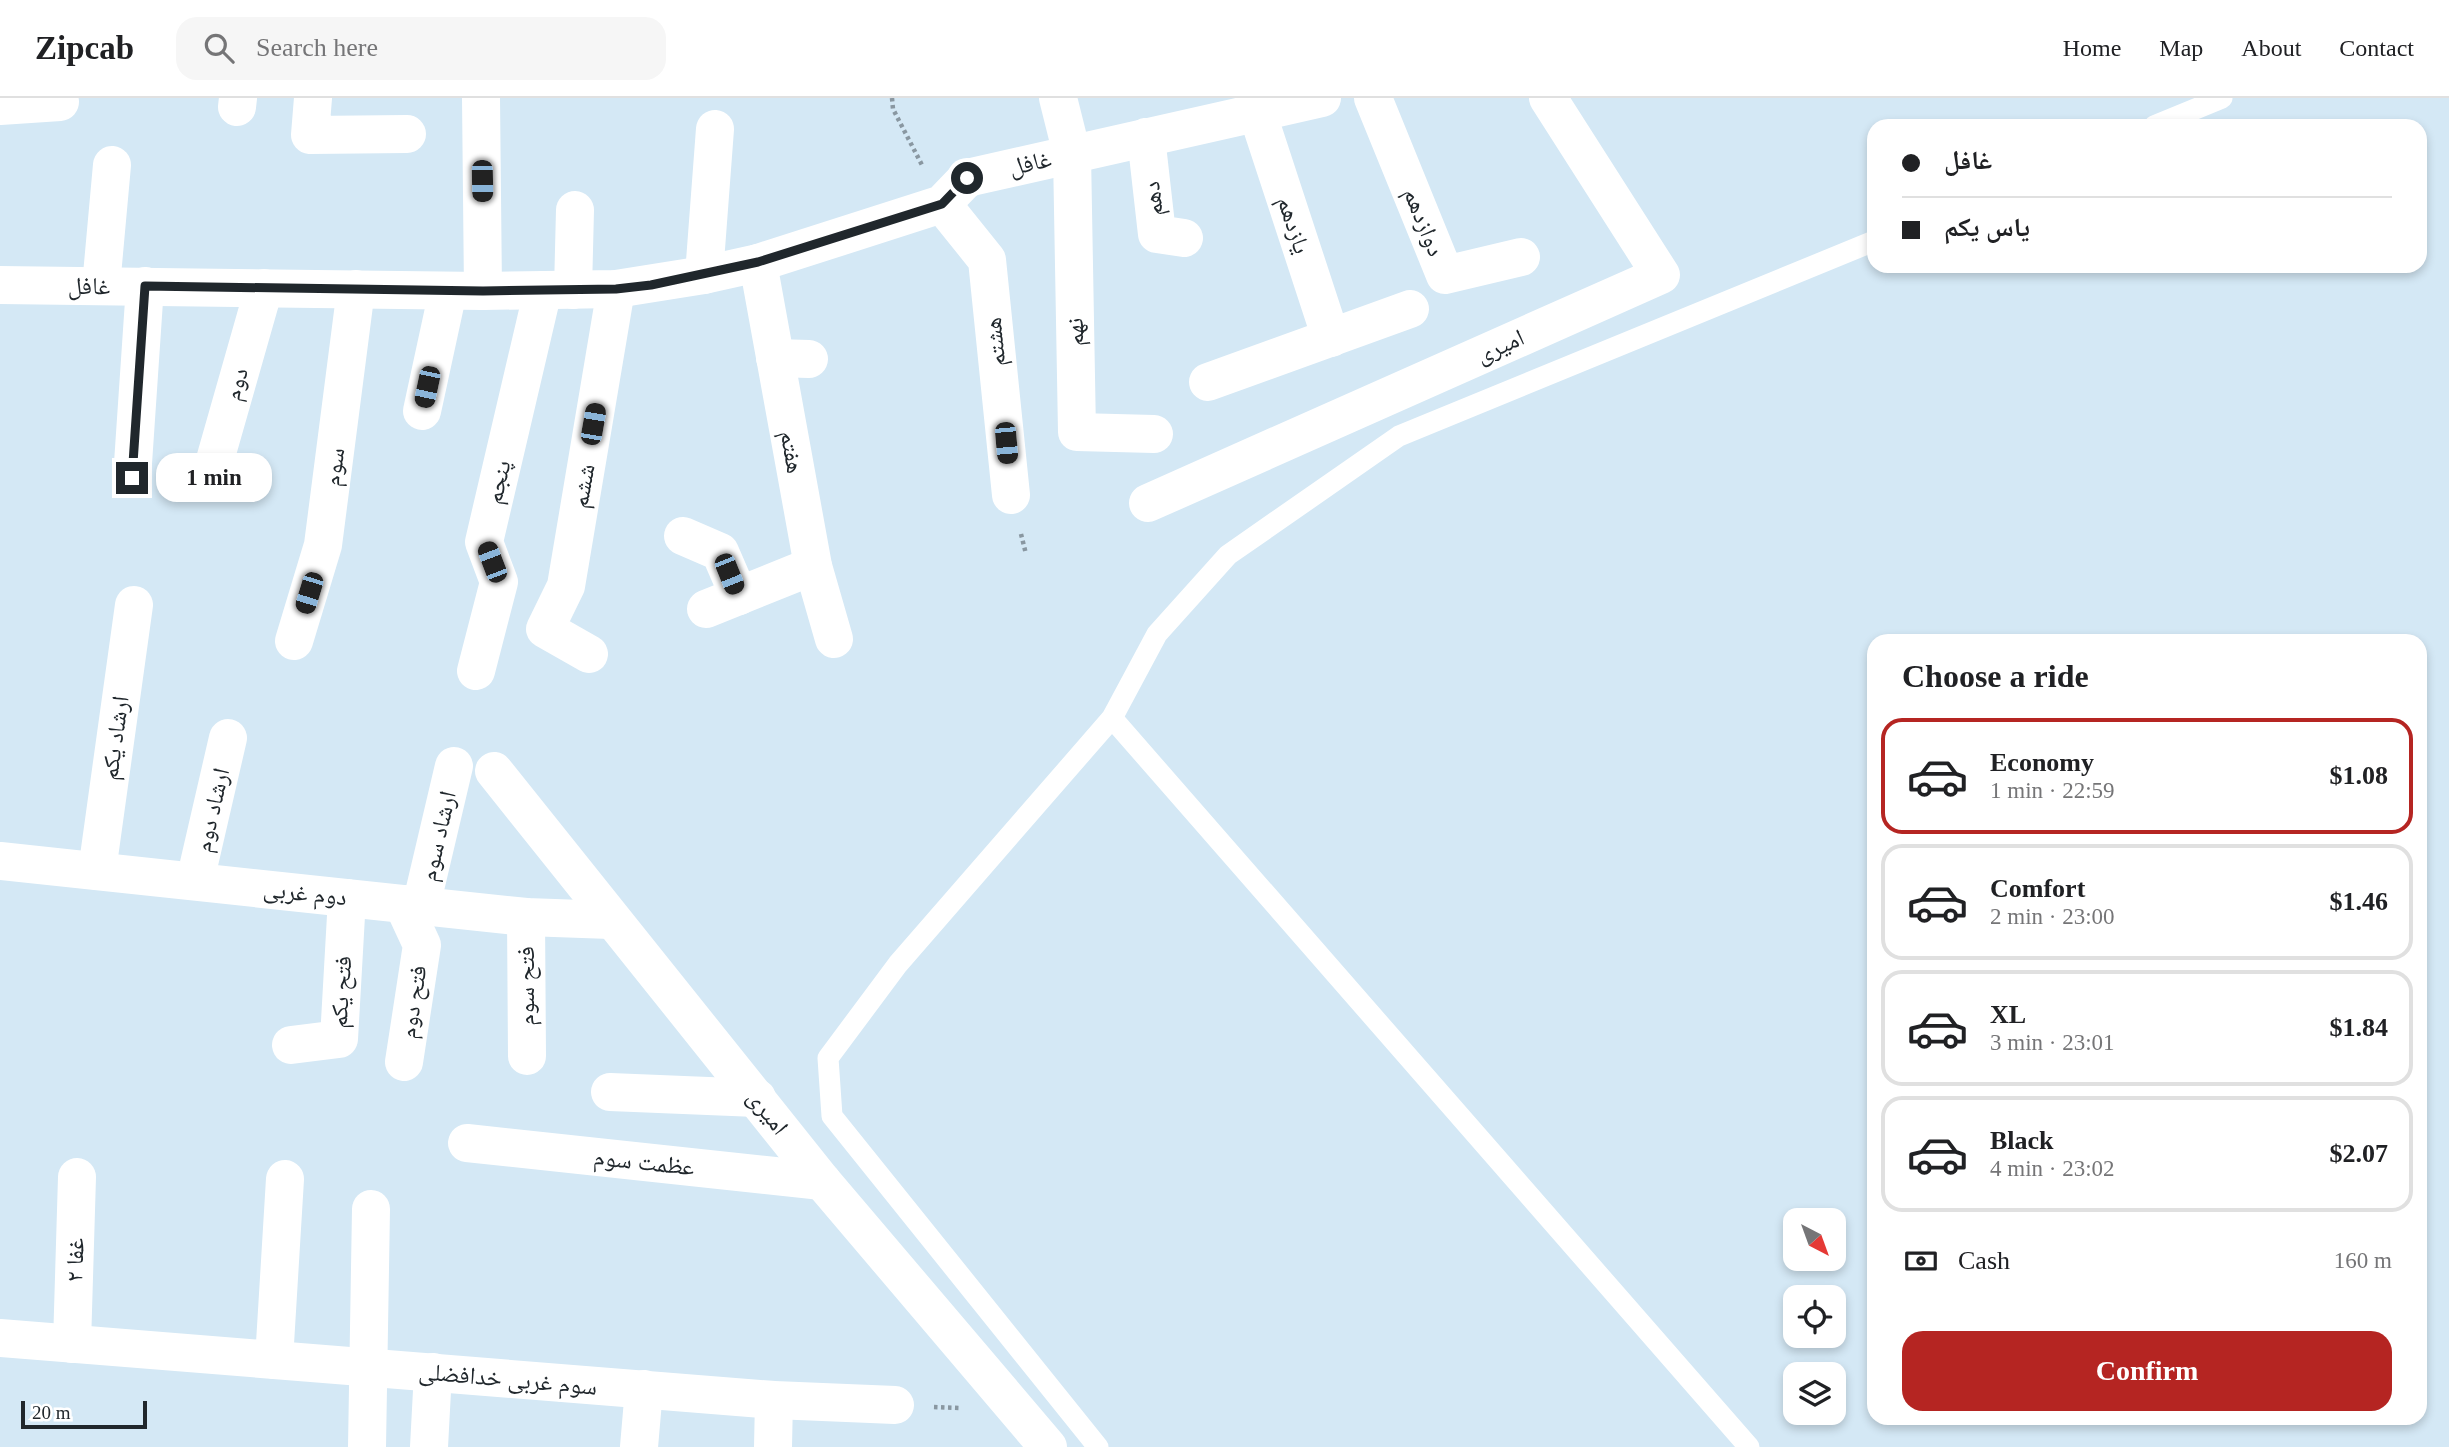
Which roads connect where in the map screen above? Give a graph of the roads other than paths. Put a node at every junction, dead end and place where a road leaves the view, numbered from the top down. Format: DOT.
graph roads {
  1 [pos="313,98"];
  2 [pos="481,98"];
  3 [pos="1059,98"];
  4 [pos="1322,98"];
  5 [pos="1373,98"];
  6 [pos="1548,98"];
  7 [pos="2222,98"];
  8 [pos="60,102"];
  9 [pos="0,106"];
  10 [pos="1257,112"];
  11 [pos="2171,119"];
  12 [pos="715,129"];
  13 [pos="407,134"];
  14 [pos="1146,138"];
  15 [pos="1072,154"];
  16 [pos="112,165"];
  17 [pos="942,204"];
  18 [pos="575,210"];
  19 [pos="1184,238"];
  20 [pos="1867,244"];
  21 [pos="1521,257"];
  22 [pos="758,262"];
  23 [pos="704,275"];
  24 [pos="0,285"];
  25 [pos="101,286"];
  26 [pos="145,286"];
  27 [pos="264,288"];
  28 [pos="356,289"];
  29 [pos="616,289"];
  30 [pos="558,290"];
  31 [pos="465,291"];
  32 [pos="1410,309"];
  33 [pos="1331,338"];
  34 [pos="1208,382"];
  35 [pos="422,411"];
  36 [pos="1154,433"];
  37 [pos="132,478"];
  38 [pos="209,481"];
  39 [pos="1011,495"];
  40 [pos="1148,503"];
  41 [pos="682,536"];
  42 [pos="813,566"];
  43 [pos="134,605"];
  44 [pos="834,639"];
  45 [pos="294,641"];
  46 [pos="589,654"];
  47 [pos="476,671"];
  48 [pos="1112,718"];
  49 [pos="228,738"];
  50 [pos="454,765"];
  51 [pos="494,771"];
  52 [pos="0,861"];
  53 [pos="97,871"];
  54 [pos="195,881"];
  55 [pos="347,898"];
  56 [pos="412,905"];
  57 [pos="526,917"];
  58 [pos="611,920"];
  59 [pos="290,1045"];
  60 [pos="527,1056"];
  61 [pos="404,1062"];
  62 [pos="610,1092"];
  63 [pos="757,1098"];
  64 [pos="467,1143"];
  65 [pos="77,1177"];
  66 [pos="285,1179"];
  67 [pos="822,1181"];
  68 [pos="372,1209"];
  69 [pos="0,1338"];
  70 [pos="72,1344"];
  71 [pos="274,1360"];
  72 [pos="368,1368"];
  73 [pos="433,1373"];
  74 [pos="644,1389"];
  75 [pos="774,1400"];
  76 [pos="895,1405"];
  77 [pos="366,1447"];
  78 [pos="429,1447"];
  79 [pos="639,1447"];
  80 [pos="773,1447"];
  81 [pos="1048,1447"];
  82 [pos="1098,1447"];
  83 [pos="1749,1447"];
  1 -- 13 [label="street"];
  2 -- 31 [label="street"];
  3 -- 15 [label="street"];
  4 -- 10 [label="street, غافل"];
  5 -- 21 [label="street, دوازدهم"];
  6 -- 40 [label="street, امیری"];
  7 -- 11 [label="lane"];
  8 -- 9 [label="street"];
  10 -- 14 [label="street, غافل"];
  10 -- 33 [label="street, یازدهم"];
  12 -- 23 [label="street"];
  14 -- 15 [label="street, غافل"];
  14 -- 19 [label="street, دهم"];
  15 -- 17 [label="street, غافل"];
  15 -- 36 [label="street, نهم"];
  16 -- 25 [label="street"];
  17 -- 22 [label="street, غافل"];
  17 -- 39 [label="street, هشتم"];
  18 -- 30 [label="street, پنجم"];
  20 -- 48 [label="lane"];
  22 -- 23 [label="street, غافل"];
  22 -- 42 [label="street, هفتم"];
  23 -- 29 [label="street, غافل"];
  24 -- 25 [label="street, غافل"];
  25 -- 26 [label="street, غافل"];
  26 -- 27 [label="street, غافل"];
  26 -- 37 [label="street"];
  27 -- 28 [label="street, غافل"];
  27 -- 38 [label="street, دوم"];
  28 -- 31 [label="street, غافل"];
  28 -- 45 [label="street, سوم"];
  29 -- 30 [label="street, غافل"];
  29 -- 46 [label="street, ششم"];
  30 -- 31 [label="street, غافل"];
  30 -- 47 [label="street, پنجم"];
  31 -- 35 [label="street"];
  32 -- 33 [label="street"];
  33 -- 34 [label="street"];
  41 -- 42 [label="street"];
  42 -- 44 [label="street, هفتم"];
  43 -- 53 [label="street, ارشاد یکم"];
  48 -- 82 [label="lane"];
  48 -- 83 [label="lane"];
  49 -- 54 [label="street, ارشاد دوم"];
  50 -- 56 [label="street, ارشاد سوم"];
  51 -- 58 [label="street, امیری"];
  52 -- 53 [label="street, دوم غربی"];
  53 -- 54 [label="street, دوم غربی"];
  54 -- 55 [label="street, دوم غربی"];
  55 -- 56 [label="street, دوم غربی"];
  55 -- 59 [label="street, فتح یکم"];
  56 -- 57 [label="street, دوم غربی"];
  56 -- 61 [label="street, فتح دوم"];
  57 -- 58 [label="street, دوم غربی"];
  57 -- 60 [label="street, فتح سوم"];
  58 -- 63 [label="street, امیری"];
  62 -- 63 [label="street"];
  63 -- 67 [label="street, امیری"];
  64 -- 67 [label="street, عظمت سوم"];
  65 -- 70 [label="street, غفا ۲"];
  66 -- 71 [label="street"];
  67 -- 81 [label="street, امیری"];
  68 -- 72 [label="street"];
  69 -- 70 [label="street, سوم غربی خدافضلی"];
  70 -- 71 [label="street, سوم غربی خدافضلی"];
  71 -- 72 [label="street, سوم غربی خدافضلی"];
  72 -- 73 [label="street, سوم غربی خدافضلی"];
  72 -- 77 [label="street"];
  73 -- 74 [label="street, سوم غربی خدافضلی"];
  73 -- 78 [label="street"];
  74 -- 75 [label="street, سوم غربی خدافضلی"];
  74 -- 79 [label="street"];
  75 -- 76 [label="street, سوم غربی خدافضلی"];
  75 -- 80 [label="street"];
}
